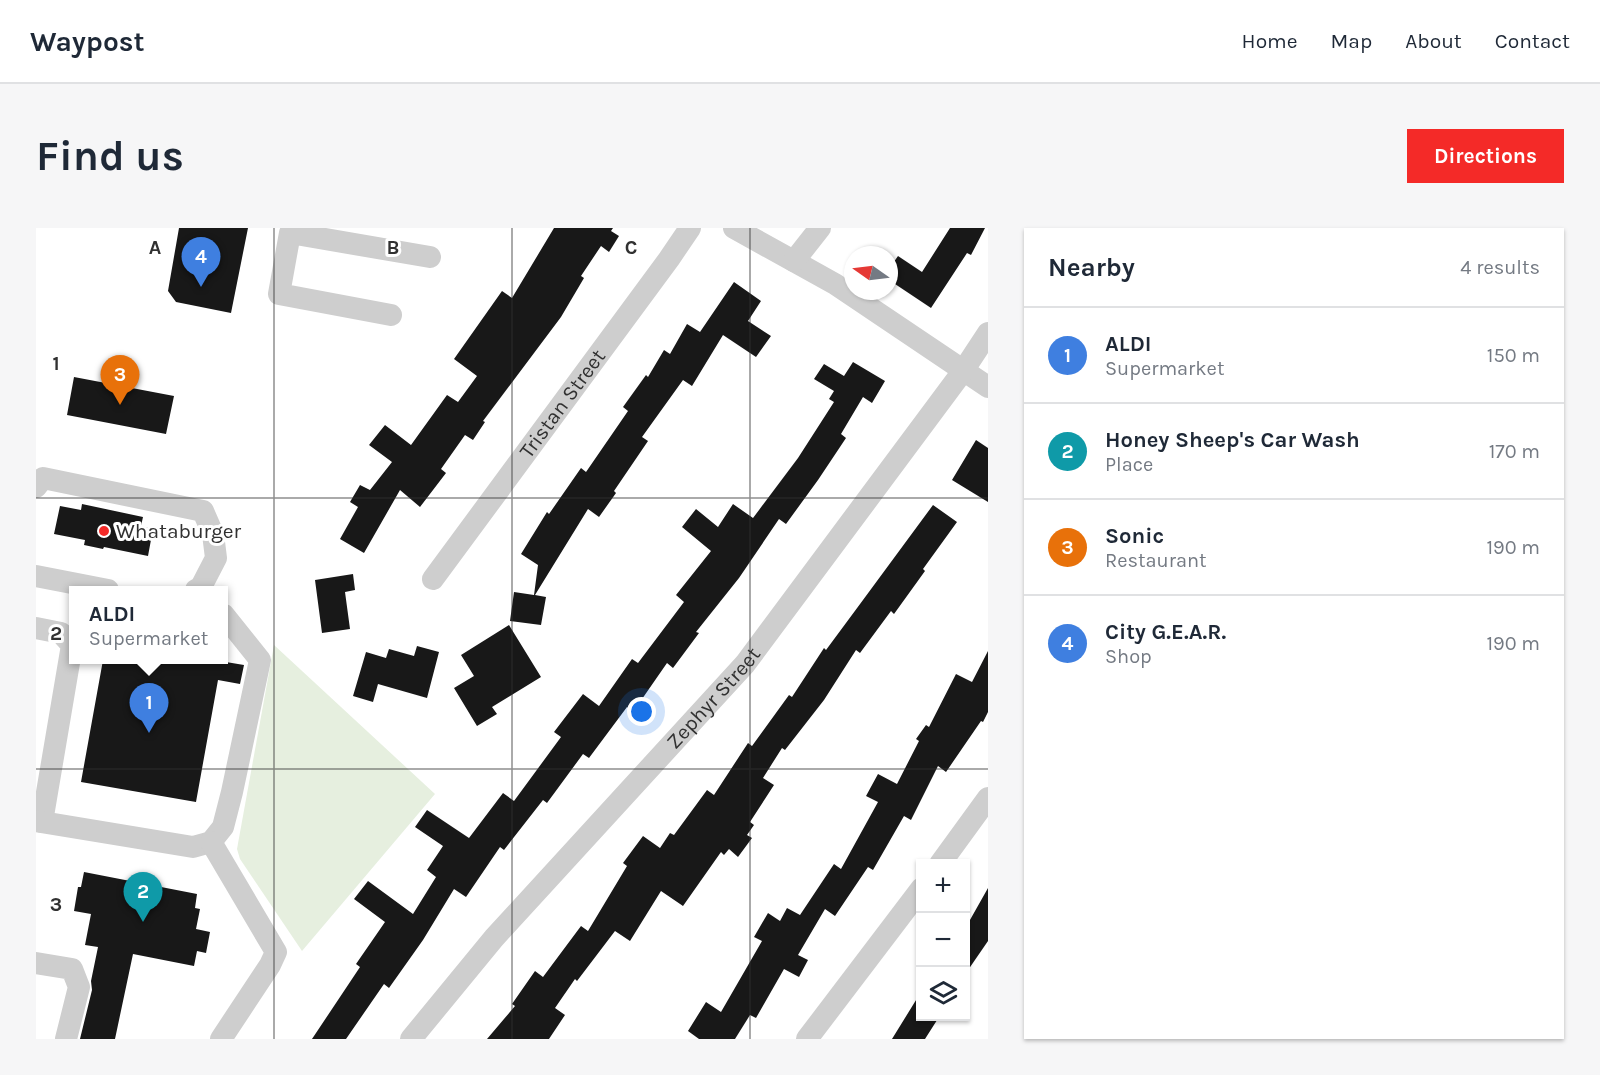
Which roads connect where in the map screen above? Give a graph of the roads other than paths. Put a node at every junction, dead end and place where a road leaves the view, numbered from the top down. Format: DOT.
graph roads {
  1 [pos="690,228"];
  2 [pos="734,228"];
  3 [pos="820,228"];
  4 [pos="430,257"];
  5 [pos="794,261"];
  6 [pos="391,315"];
  7 [pos="988,333"];
  8 [pos="963,371"];
  9 [pos="988,387"];
  10 [pos="36,487"];
  11 [pos="36,576"];
  12 [pos="433,579"];
  13 [pos="84,586"];
  14 [pos="202,586"];
  15 [pos="228,620"];
  16 [pos="36,628"];
  17 [pos="69,642"];
  18 [pos="69,661"];
  19 [pos="988,798"];
  20 [pos="39,822"];
  21 [pos="211,842"];
  22 [pos="944,859"];
  23 [pos="916,896"];
  24 [pos="36,963"];
  25 [pos="66,1039"];
  26 [pos="221,1039"];
  27 [pos="411,1039"];
  28 [pos="807,1039"];
  1 -- 12 [label="street, Tristan Street"];
  2 -- 5 [label="street"];
  3 -- 5 [label="street"];
  4 -- 6 [label="street"];
  5 -- 8 [label="street"];
  7 -- 8 [label="street, Zephyr Street"];
  8 -- 9 [label="street"];
  8 -- 27 [label="street, Zephyr Street"];
  10 -- 14 [label="street"];
  11 -- 13 [label="street"];
  15 -- 21 [label="street"];
  16 -- 17 [label="street"];
  18 -- 20 [label="street"];
  19 -- 22 [label="street"];
  20 -- 21 [label="street"];
  21 -- 26 [label="street"];
  23 -- 28 [label="street"];
  24 -- 25 [label="street"];
}
